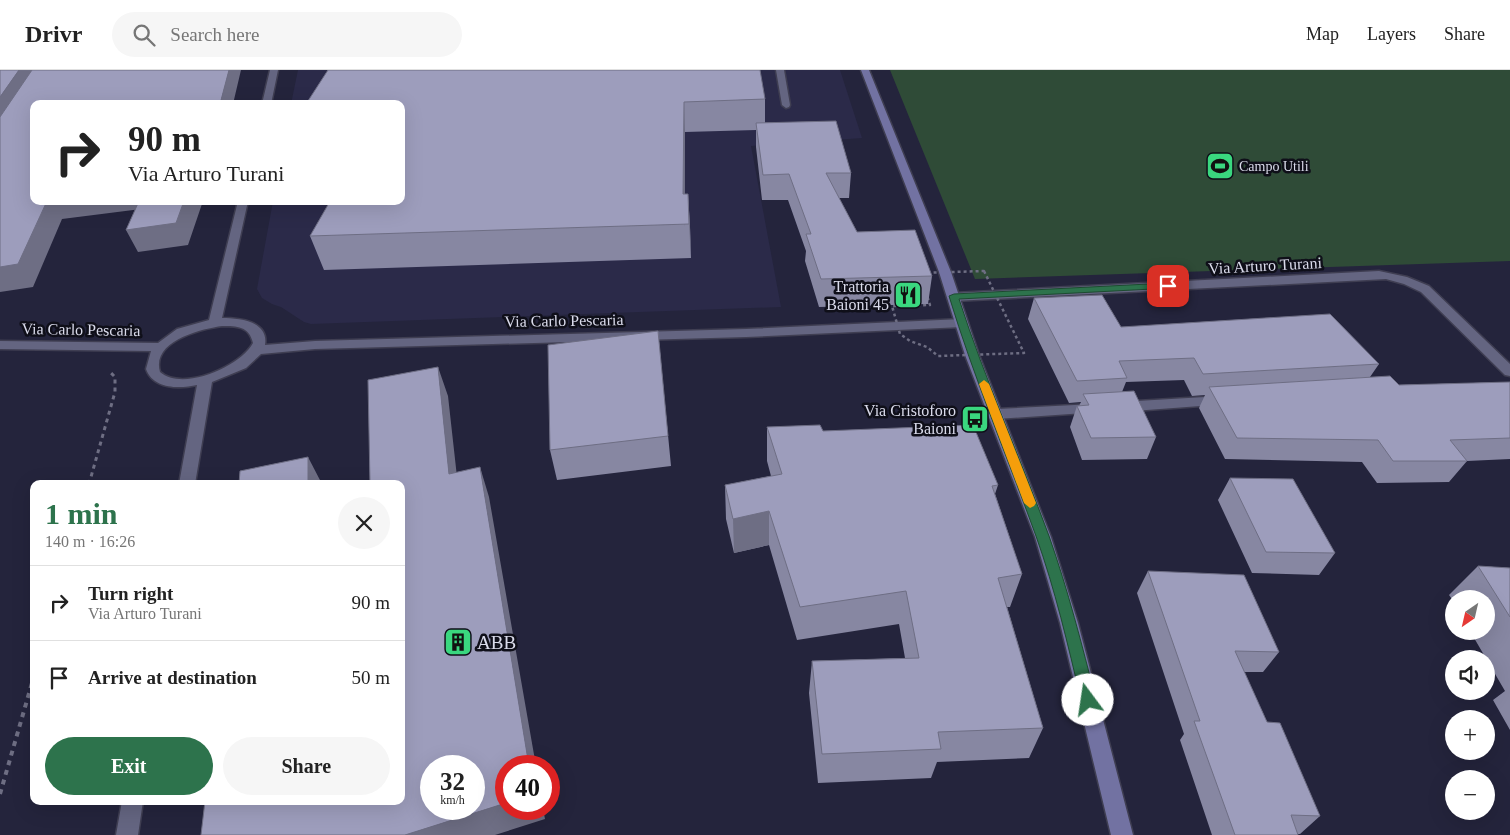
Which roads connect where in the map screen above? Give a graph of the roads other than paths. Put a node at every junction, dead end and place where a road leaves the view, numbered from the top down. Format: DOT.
graph roads {
  1 [pos="274,70"];
  2 [pos="780,70"];
  3 [pos="865,70"];
  4 [pos="267,100"];
  5 [pos="786,105"];
  6 [pos="242,205"];
  7 [pos="954,296"];
  8 [pos="215,323"];
  9 [pos="962,323"];
  10 [pos="0,345"];
  11 [pos="161,347"];
  12 [pos="257,350"];
  13 [pos="1510,372"];
  14 [pos="205,380"];
  15 [pos="1234,400"];
  16 [pos="996,414"];
  17 [pos="188,480"];
  18 [pos="132,805"];
  19 [pos="127,835"];
  20 [pos="1122,835"];
  1 -- 4 [label="street"];
  2 -- 5 [label="street"];
  3 -- 7 [label="street"];
  6 -- 8 [label="street"];
  7 -- 9 [label="street"];
  7 -- 13 [label="street, Via Arturo Turani"];
  8 -- 11 [label="street, Via Carlo Pescaria"];
  8 -- 12 [label="street, Via Carlo Pescaria"];
  9 -- 12 [label="street, Via Carlo Pescaria"];
  9 -- 16 [label="street"];
  10 -- 11 [label="street, Via Carlo Pescaria"];
  11 -- 14 [label="street, Via Carlo Pescaria"];
  12 -- 14 [label="street, Via Carlo Pescaria"];
  14 -- 17 [label="street"];
  15 -- 16 [label="street"];
  16 -- 20 [label="street"];
  18 -- 19 [label="street"];
}
